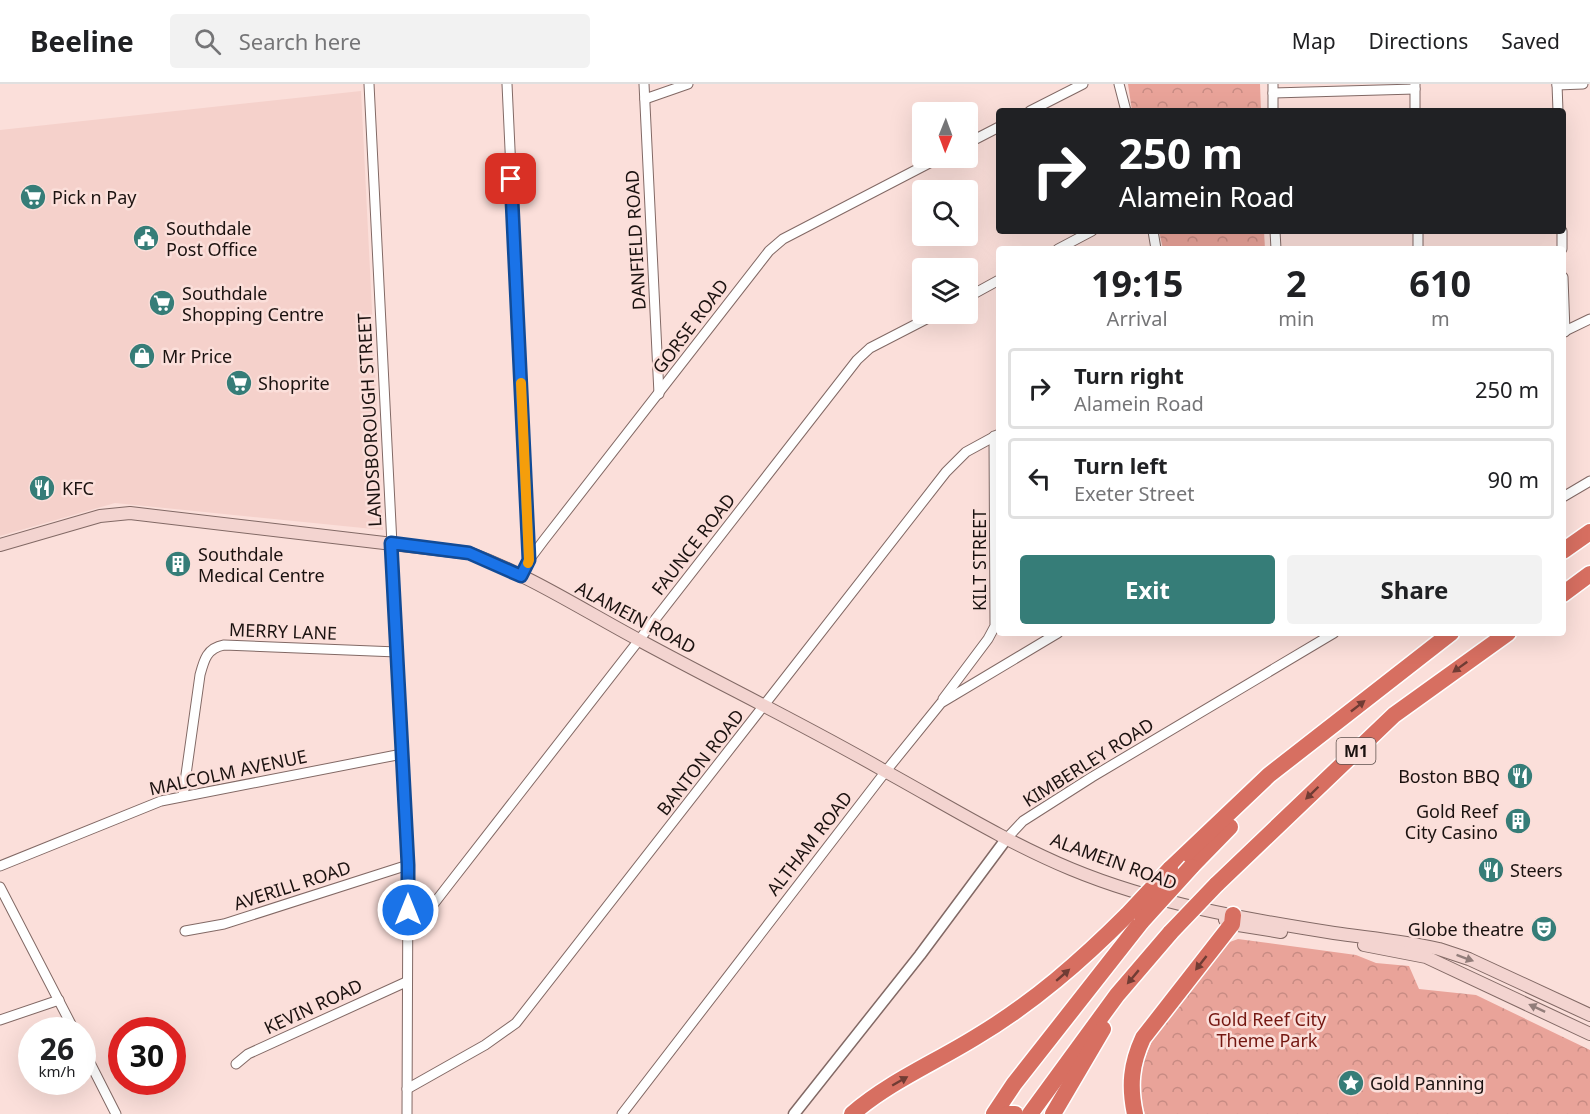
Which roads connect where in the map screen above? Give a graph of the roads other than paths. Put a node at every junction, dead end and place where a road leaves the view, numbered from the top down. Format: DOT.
graph roads {
  1 [pos="369,84"];
  2 [pos="507,84"];
  3 [pos="644,84"];
  4 [pos="688,84"];
  5 [pos="1083,84"];
  6 [pos="1119,84"];
  7 [pos="1557,84"];
  8 [pos="1583,84"];
  9 [pos="1415,86"];
  10 [pos="1273,89"];
  11 [pos="645,99"];
  12 [pos="1036,108"];
  13 [pos="1125,108"];
  14 [pos="1273,108"];
  15 [pos="1415,108"];
  16 [pos="1558,108"];
  17 [pos="996,129"];
  18 [pos="978,138"];
  19 [pos="920,168"];
  20 [pos="1086,234"];
  21 [pos="1064,246"];
  22 [pos="996,282"];
  23 [pos="978,292"];
  24 [pos="1590,319"];
  25 [pos="917,324"];
  26 [pos="1566,331"];
  27 [pos="659,394"];
  28 [pos="996,436"];
  29 [pos="1590,481"];
  30 [pos="1566,495"];
  31 [pos="996,499"];
  32 [pos="1590,532"];
  33 [pos="391,543"];
  34 [pos="0,545"];
  35 [pos="1566,549"];
  36 [pos="529,560"];
  37 [pos="1590,574"];
  38 [pos="521,576"];
  39 [pos="1566,592"];
  40 [pos="1053,636"];
  41 [pos="1329,636"];
  42 [pos="1447,636"];
  43 [pos="1504,636"];
  44 [pos="639,640"];
  45 [pos="397,652"];
  46 [pos="941,703"];
  47 [pos="765,705"];
  48 [pos="1312,743"];
  49 [pos="402,754"];
  50 [pos="886,771"];
  51 [pos="183,796"];
  52 [pos="1007,838"];
  53 [pos="408,865"];
  54 [pos="0,866"];
  55 [pos="0,887"];
  56 [pos="1135,918"];
  57 [pos="1233,919"];
  58 [pos="185,931"];
  59 [pos="408,933"];
  60 [pos="406,982"];
  61 [pos="1117,995"];
  62 [pos="58,1000"];
  63 [pos="1590,1015"];
  64 [pos="67,1017"];
  65 [pos="0,1020"];
  66 [pos="1590,1034"];
  67 [pos="236,1064"];
  68 [pos="96,1075"];
  69 [pos="407,1089"];
  70 [pos="116,1114"];
  71 [pos="407,1114"];
  72 [pos="622,1114"];
  73 [pos="794,1114"];
  74 [pos="852,1114"];
  75 [pos="994,1114"];
  76 [pos="1008,1114"];
  77 [pos="1016,1114"];
  78 [pos="1030,1114"];
  79 [pos="1053,1114"];
  80 [pos="1135,1114"];
  1 -- 33 [label="street, LANDSBOROUGH STREET"];
  2 -- 36 [label="street"];
  3 -- 11 [label="street, DANFIELD ROAD"];
  4 -- 11 [label="street"];
  5 -- 12 [label="street"];
  6 -- 13 [label="street"];
  7 -- 8 [label="street"];
  7 -- 16 [label="street"];
  9 -- 10 [label="street"];
  9 -- 15 [label="street"];
  10 -- 14 [label="street"];
  11 -- 27 [label="street, DANFIELD ROAD"];
  17 -- 18 [label="street"];
  19 -- 27 [label="street, GORSE ROAD"];
  20 -- 21 [label="street"];
  22 -- 23 [label="street"];
  24 -- 26 [label="street"];
  25 -- 44 [label="street, FAUNCE ROAD"];
  27 -- 36 [label="street, GORSE ROAD"];
  28 -- 47 [label="street, BANTON ROAD"];
  29 -- 30 [label="street"];
  31 -- 46 [label="street, KILT STREET"];
  32 -- 35 [label="highway"];
  33 -- 34 [label="main road, ALAMEIN ROAD"];
  33 -- 38 [label="main road, ALAMEIN ROAD"];
  33 -- 45 [label="street, LANDSBOROUGH STREET"];
  36 -- 38 [label="street, GORSE ROAD"];
  37 -- 39 [label="highway"];
  38 -- 44 [label="main road, ALAMEIN ROAD"];
  40 -- 46 [label="street, ALTHAM ROAD"];
  41 -- 52 [label="street, KIMBERLEY ROAD"];
  48 -- 42 [label="highway, M1, one-way"];
  43 -- 61 [label="highway, M1, one-way, bridge"];
  44 -- 47 [label="main road, ALAMEIN ROAD"];
  44 -- 59 [label="street, FAUNCE ROAD"];
  45 -- 49 [label="street, LANDSBOROUGH STREET"];
  45 -- 51 [label="street, MERRY LANE"];
  46 -- 50 [label="street, ALTHAM ROAD"];
  47 -- 50 [label="main road, ALAMEIN ROAD"];
  47 -- 69 [label="street, BANTON ROAD"];
  48 -- 56 [label="highway, M1, bridge"];
  48 -- 56 [label="highway, bridge"];
  49 -- 51 [label="street, MALCOLM AVENUE"];
  49 -- 53 [label="street, LANDSBOROUGH STREET"];
  50 -- 52 [label="main road, ALAMEIN ROAD"];
  50 -- 72 [label="street, ALTHAM ROAD"];
  51 -- 54 [label="street, MALCOLM AVENUE"];
  52 -- 57 [label="main road, ALAMEIN ROAD"];
  52 -- 73 [label="street, KIMBERLEY ROAD"];
  53 -- 58 [label="street, AVERILL ROAD"];
  53 -- 59 [label="street, LANDSBOROUGH STREET"];
  55 -- 62 [label="street"];
  74 -- 56 [label="highway, one-way"];
  56 -- 75 [label="highway, M1"];
  57 -- 63 [label="main road, one-way"];
  66 -- 57 [label="main road, one-way"];
  57 -- 80 [label="highway, one-way"];
  59 -- 60 [label="street, LANDSBOROUGH STREET"];
  60 -- 67 [label="street, KEVIN ROAD"];
  60 -- 69 [label="street, LANDSBOROUGH STREET"];
  61 -- 78 [label="highway, M1"];
  61 -- 79 [label="highway"];
  62 -- 64 [label="street"];
  62 -- 65 [label="street"];
  68 -- 70 [label="street"];
  69 -- 71 [label="street, LANDSBOROUGH STREET"];
  76 -- 77 [label="highway"];
}
